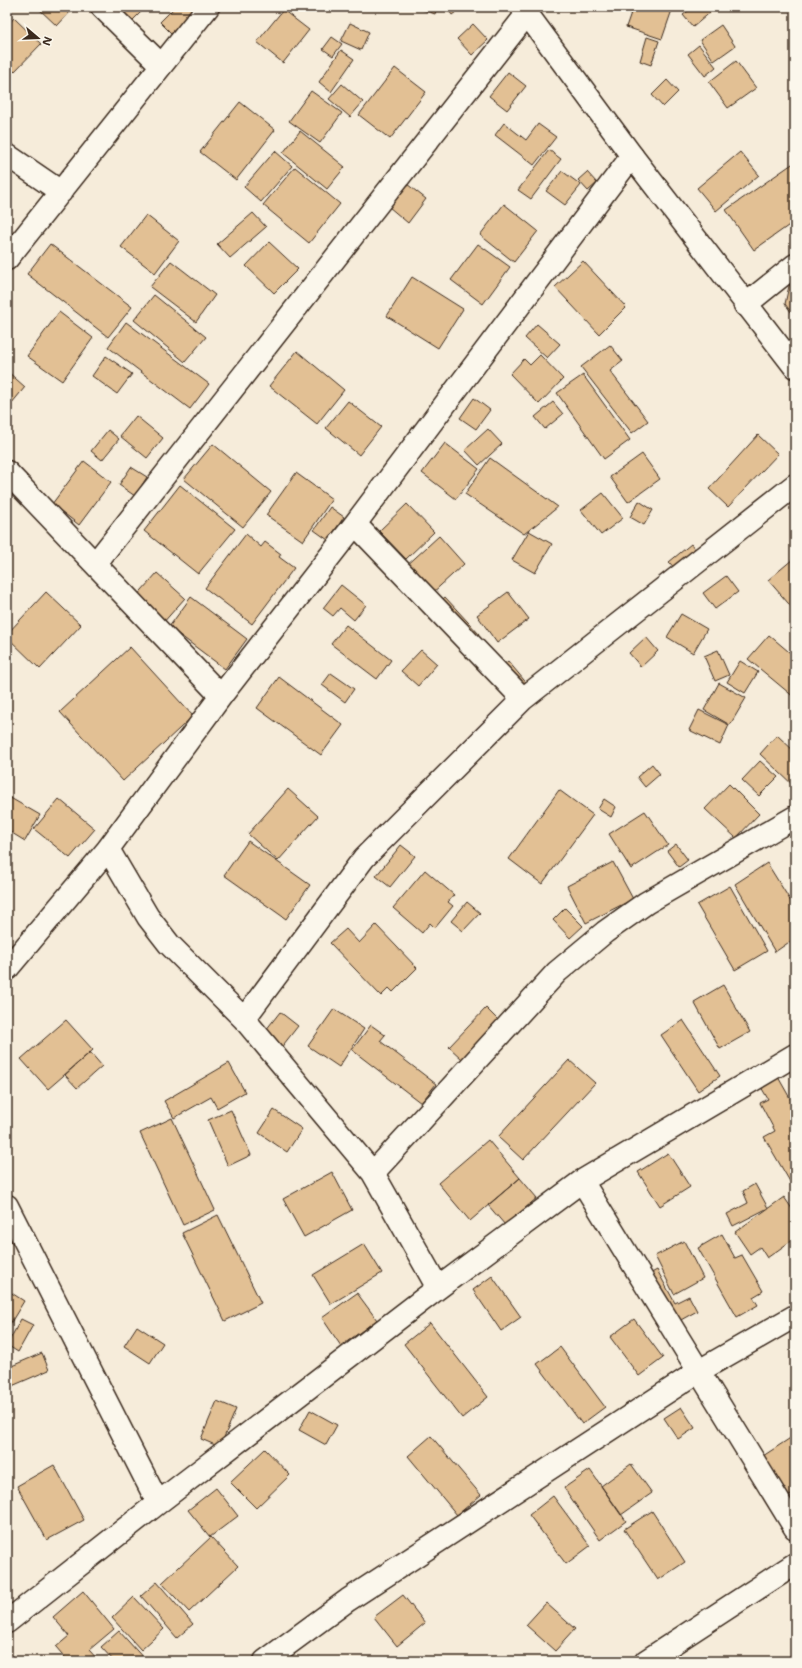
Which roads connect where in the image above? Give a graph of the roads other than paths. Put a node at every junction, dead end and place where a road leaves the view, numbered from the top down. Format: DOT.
graph roads {
  1 [pos="102,7"];
  2 [pos="208,7"];
  3 [pos="525,11"];
  4 [pos="161,66"];
  5 [pos="7,155"];
  6 [pos="632,156"];
  7 [pos="62,192"];
  8 [pos="7,259"];
  9 [pos="795,265"];
  10 [pos="745,305"];
  11 [pos="795,367"];
  12 [pos="7,472"];
  13 [pos="795,485"];
  14 [pos="355,524"];
  15 [pos="95,564"];
  16 [pos="221,696"];
  17 [pos="522,699"];
  18 [pos="795,817"];
  19 [pos="108,849"];
  20 [pos="7,969"];
  21 [pos="244,1019"];
  22 [pos="795,1055"];
  23 [pos="373,1173"];
  24 [pos="582,1181"];
  25 [pos="7,1206"];
  26 [pos="438,1288"];
  27 [pos="795,1316"];
  28 [pos="699,1371"];
  29 [pos="158,1504"];
  30 [pos="795,1528"];
  31 [pos="795,1564"];
  32 [pos="7,1622"];
  33 [pos="265,1661"];
  34 [pos="646,1661"];
  1 -- 4 [label="street"];
  2 -- 4 [label="street"];
  3 -- 6 [label="street"];
  3 -- 15 [label="street"];
  4 -- 7 [label="street"];
  5 -- 7 [label="street"];
  6 -- 10 [label="street"];
  6 -- 14 [label="street"];
  7 -- 8 [label="street"];
  9 -- 10 [label="street"];
  10 -- 11 [label="street"];
  12 -- 15 [label="street"];
  13 -- 17 [label="street"];
  14 -- 16 [label="street"];
  14 -- 17 [label="street"];
  15 -- 16 [label="street"];
  16 -- 19 [label="street"];
  17 -- 21 [label="street"];
  18 -- 23 [label="street"];
  19 -- 20 [label="street"];
  19 -- 21 [label="street"];
  21 -- 23 [label="street"];
  22 -- 24 [label="street"];
  23 -- 26 [label="street"];
  24 -- 26 [label="street"];
  24 -- 28 [label="street"];
  25 -- 29 [label="street"];
  26 -- 29 [label="street"];
  27 -- 28 [label="street"];
  28 -- 30 [label="street"];
  28 -- 33 [label="street"];
  29 -- 32 [label="street"];
  31 -- 34 [label="street"];
}
